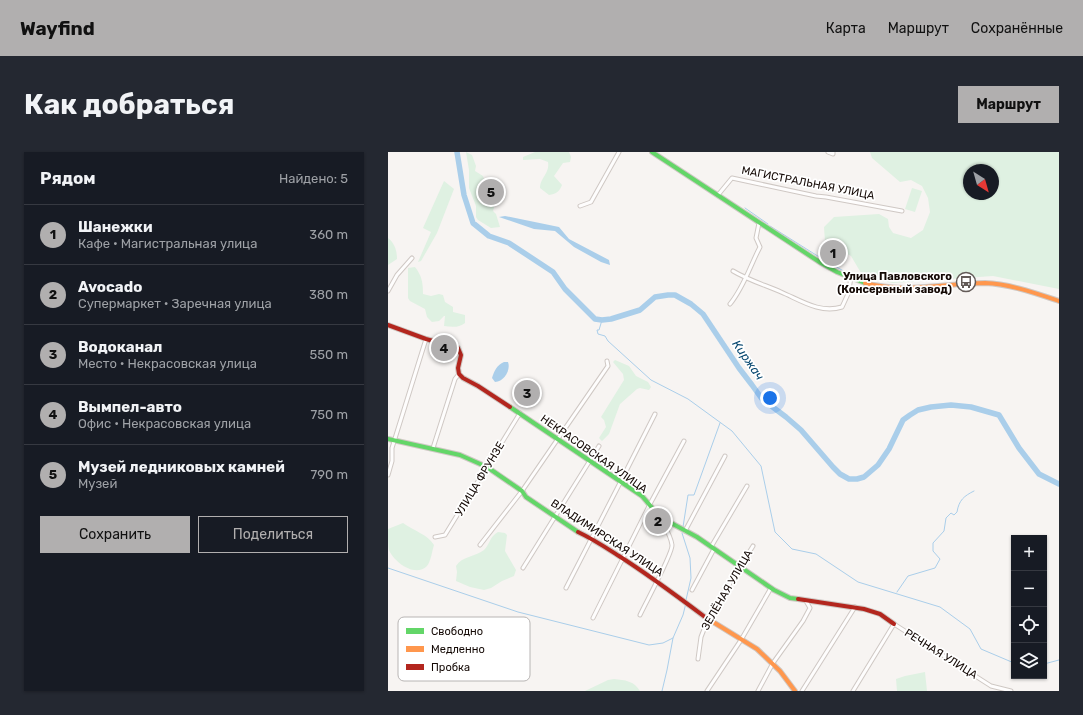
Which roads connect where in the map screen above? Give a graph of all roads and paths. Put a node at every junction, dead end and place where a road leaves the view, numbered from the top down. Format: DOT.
graph roads {
  1 [pos="619,152"];
  2 [pos="652,152"];
  3 [pos="828,152"];
  4 [pos="833,152"];
  5 [pos="718,195"];
  6 [pos="580,206"];
  7 [pos="902,211"];
  8 [pos="759,223"];
  9 [pos="412,258"];
  10 [pos="733,271"];
  11 [pos="851,278"];
  12 [pos="746,279"];
  13 [pos="388,291"];
  14 [pos="1059,301"];
  15 [pos="730,304"];
  16 [pos="388,325"];
  17 [pos="426,339"];
  18 [pos="607,361"];
  19 [pos="459,374"];
  20 [pos="520,413"];
  21 [pos="655,414"];
  22 [pos="388,439"];
  23 [pos="557,439"];
  24 [pos="396,441"];
  25 [pos="684,441"];
  26 [pos="599,446"];
  27 [pos="433,448"];
  28 [pos="725,456"];
  29 [pos="590,461"];
  30 [pos="488,467"];
  31 [pos="388,475"];
  32 [pos="621,481"];
  33 [pos="747,486"];
  34 [pos="522,491"];
  35 [pos="650,504"];
  36 [pos="556,517"];
  37 [pos="660,517"];
  38 [pos="685,531"];
  39 [pos="435,537"];
  40 [pos="591,538"];
  41 [pos="480,545"];
  42 [pos="753,546"];
  43 [pos="713,548"];
  44 [pos="624,558"];
  45 [pos="740,566"];
  46 [pos="523,568"];
  47 [pos="656,581"];
  48 [pos="566,588"];
  49 [pos="771,588"];
  50 [pos="692,590"];
  51 [pos="806,601"];
  52 [pos="855,607"];
  53 [pos="640,615"];
  54 [pos="593,618"];
  55 [pos="708,619"];
  56 [pos="894,624"];
  57 [pos="741,640"];
  58 [pos="698,659"];
  59 [pos="774,663"];
  60 [pos="707,691"];
  61 [pos="758,691"];
  62 [pos="795,691"];
  63 [pos="802,691"];
  64 [pos="853,691"];
  65 [pos="1011,691"];
  1 -- 6 [label="street"];
  2 -- 5 [label="street"];
  3 -- 4 [label="street"];
  5 -- 7 [label="street, МАГИСТРАЛЬНАЯ УЛИЦА"];
  5 -- 8 [label="street"];
  8 -- 11 [label="street"];
  8 -- 12 [label="street"];
  9 -- 13 [label="street"];
  10 -- 12 [label="street"];
  11 -- 12 [label="street"];
  11 -- 14 [label="street"];
  12 -- 15 [label="street"];
  16 -- 17 [label="street"];
  17 -- 19 [label="street"];
  17 -- 24 [label="street"];
  18 -- 23 [label="street"];
  19 -- 20 [label="street, НЕКРАСОВСКАЯ УЛИЦА"];
  19 -- 27 [label="street"];
  20 -- 23 [label="street, НЕКРАСОВСКАЯ УЛИЦА"];
  20 -- 30 [label="street, УЛИЦА ФРУНЗЕ"];
  21 -- 32 [label="street"];
  22 -- 24 [label="street, ВЛАДИМИРСКАЯ УЛИЦА"];
  23 -- 29 [label="street, НЕКРАСОВСКАЯ УЛИЦА"];
  23 -- 34 [label="street"];
  24 -- 27 [label="street, ВЛАДИМИРСКАЯ УЛИЦА"];
  24 -- 31 [label="street"];
  25 -- 35 [label="street"];
  26 -- 29 [label="street"];
  27 -- 30 [label="street, ВЛАДИМИРСКАЯ УЛИЦА"];
  28 -- 38 [label="street"];
  29 -- 32 [label="street, НЕКРАСОВСКАЯ УЛИЦА"];
  29 -- 36 [label="street"];
  30 -- 34 [label="street, ВЛАДИМИРСКАЯ УЛИЦА"];
  30 -- 39 [label="street, УЛИЦА ФРУНЗЕ"];
  32 -- 35 [label="street, НЕКРАСОВСКАЯ УЛИЦА"];
  32 -- 40 [label="street"];
  33 -- 43 [label="street"];
  34 -- 36 [label="street, ВЛАДИМИРСКАЯ УЛИЦА"];
  34 -- 41 [label="street"];
  35 -- 37 [label="street, НЕКРАСОВСКАЯ УЛИЦА"];
  35 -- 44 [label="street"];
  36 -- 40 [label="street, ВЛАДИМИРСКАЯ УЛИЦА"];
  36 -- 46 [label="street"];
  37 -- 38 [label="street, НЕКРАСОВСКАЯ УЛИЦА"];
  37 -- 47 [label="street"];
  38 -- 43 [label="street, НЕКРАСОВСКАЯ УЛИЦА"];
  40 -- 44 [label="street, ВЛАДИМИРСКАЯ УЛИЦА"];
  40 -- 48 [label="street"];
  42 -- 45 [label="street, ЗЕЛЁНАЯ УЛИЦА"];
  43 -- 45 [label="street, НЕКРАСОВСКАЯ УЛИЦА"];
  43 -- 50 [label="street"];
  44 -- 47 [label="street, ВЛАДИМИРСКАЯ УЛИЦА"];
  44 -- 54 [label="street"];
  45 -- 49 [label="street, НЕКРАСОВСКАЯ УЛИЦА"];
  45 -- 55 [label="street, ЗЕЛЁНАЯ УЛИЦА"];
  47 -- 53 [label="street"];
  47 -- 55 [label="street, ВЛАДИМИРСКАЯ УЛИЦА"];
  49 -- 51 [label="street, НЕКРАСОВСКАЯ УЛИЦА"];
  49 -- 57 [label="street"];
  51 -- 52 [label="street, НЕКРАСОВСКАЯ УЛИЦА"];
  51 -- 59 [label="street"];
  52 -- 56 [label="street, НЕКРАСОВСКАЯ УЛИЦА"];
  52 -- 63 [label="street"];
  55 -- 57 [label="street, ВЛАДИМИРСКАЯ УЛИЦА"];
  55 -- 58 [label="street, ЗЕЛЁНАЯ УЛИЦА"];
  56 -- 64 [label="street"];
  56 -- 65 [label="street, РЕЧНАЯ УЛИЦА"];
  57 -- 59 [label="street, ВЛАДИМИРСКАЯ УЛИЦА"];
  57 -- 60 [label="street"];
  59 -- 61 [label="street"];
  59 -- 62 [label="street, ВЛАДИМИРСКАЯ УЛИЦА"];
}
